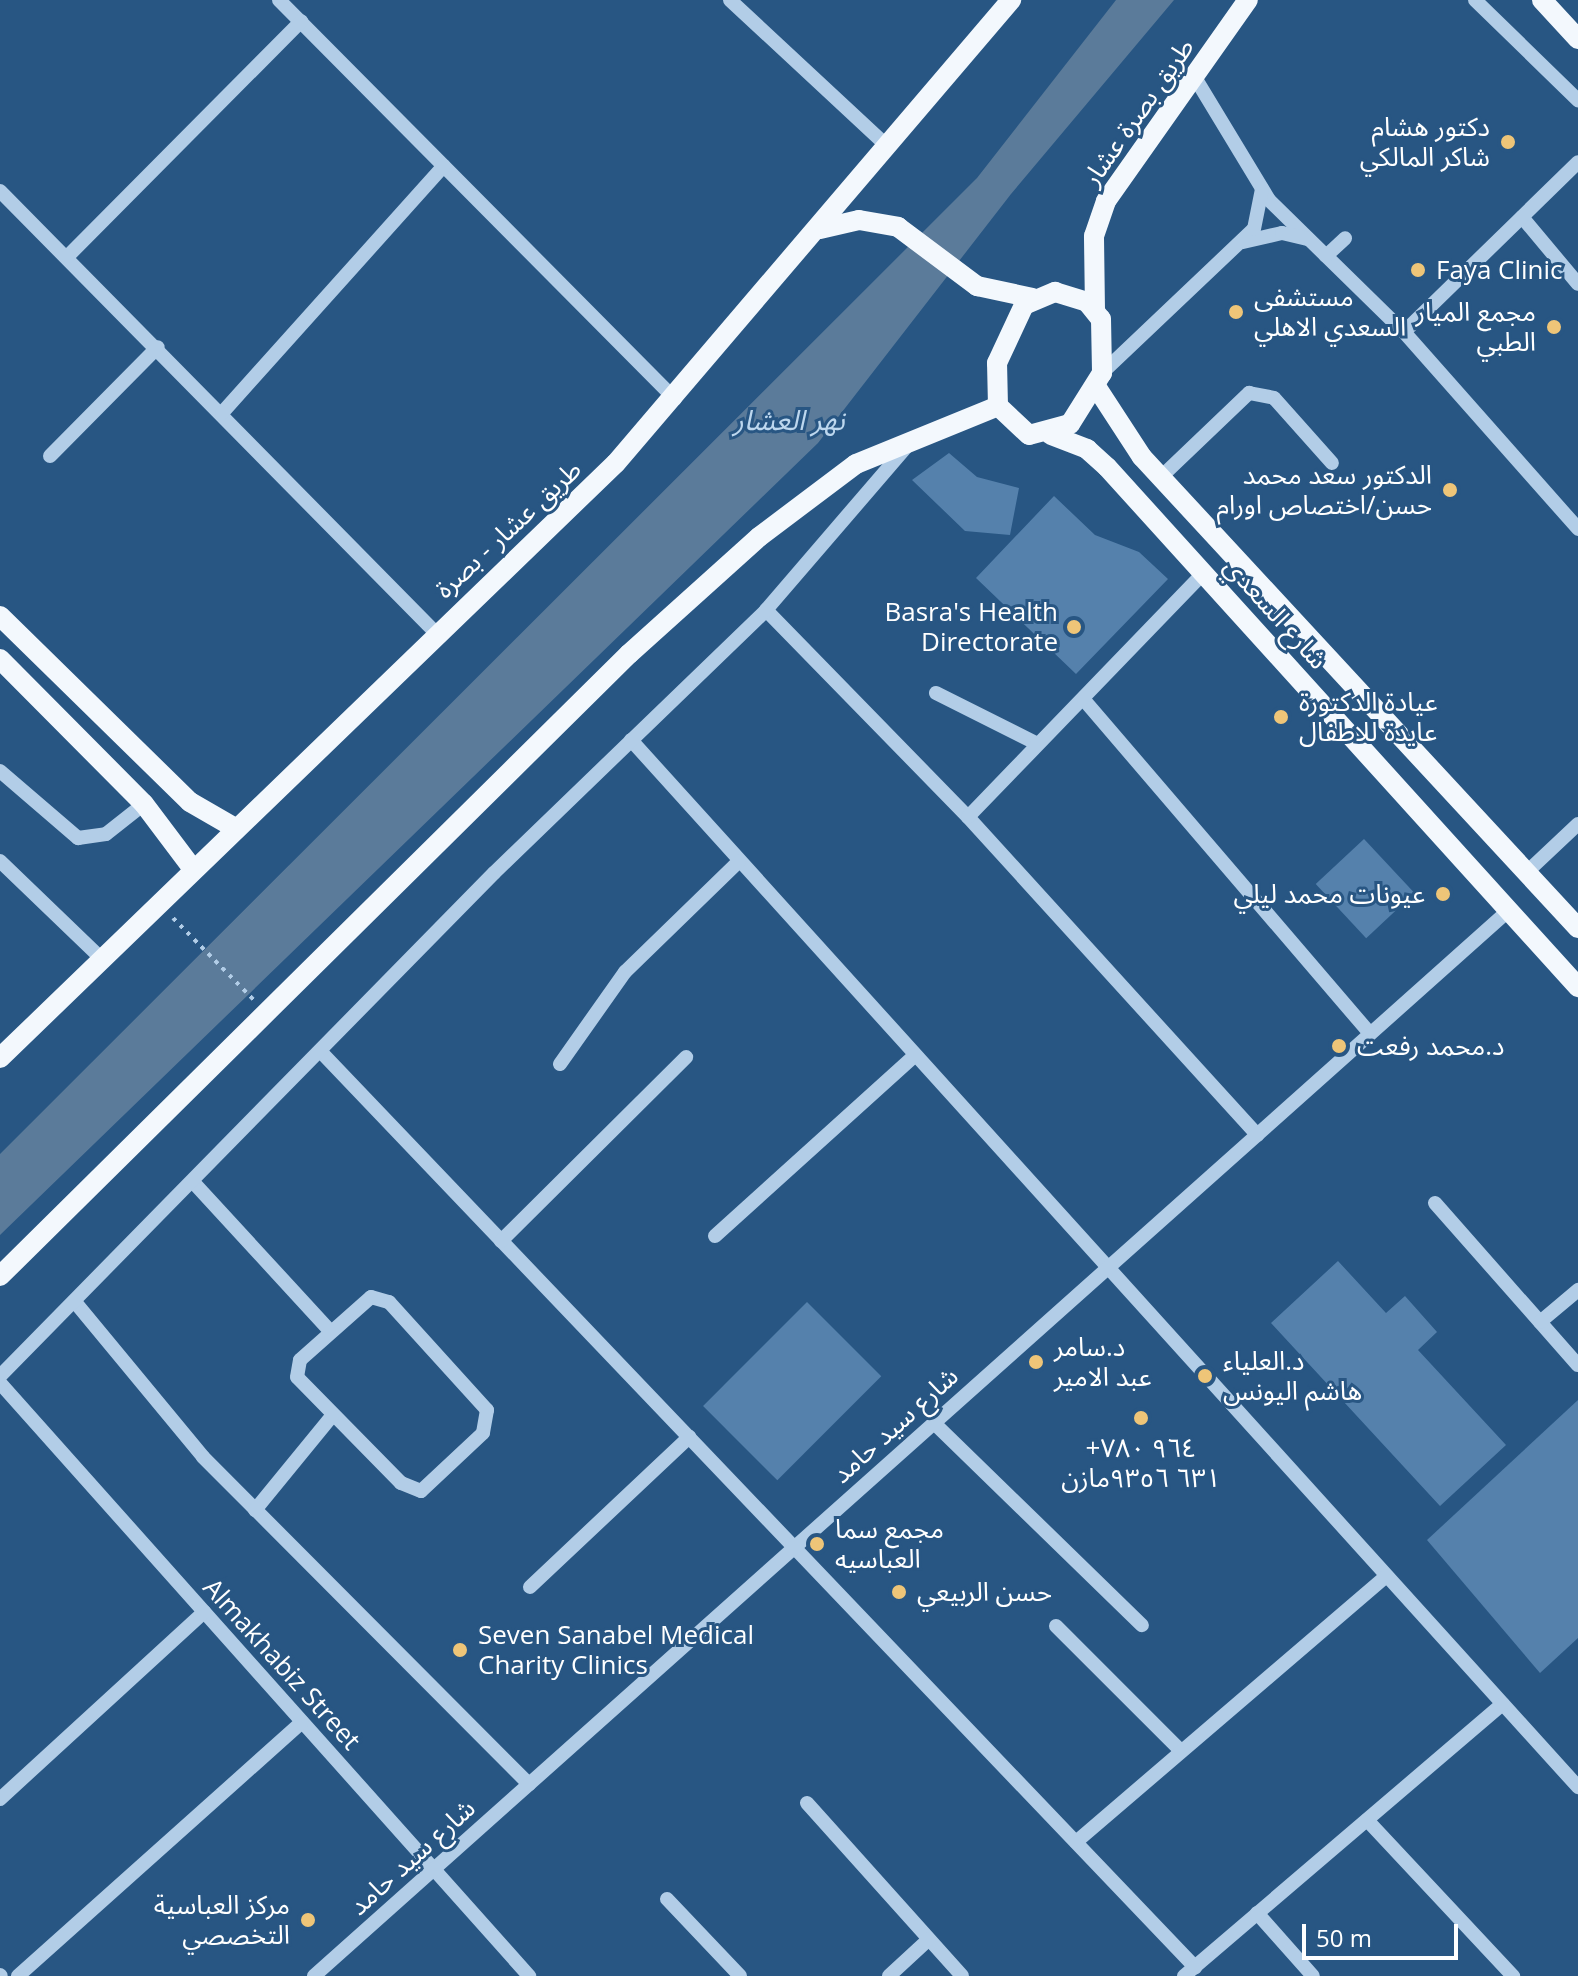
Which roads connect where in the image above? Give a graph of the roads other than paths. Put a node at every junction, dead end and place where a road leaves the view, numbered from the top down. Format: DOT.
graph roads {
  1 [pos="279,0"];
  2 [pos="730,0"];
  3 [pos="1011,0"];
  4 [pos="1248,0"];
  5 [pos="1475,0"];
  6 [pos="1542,0"];
  7 [pos="301,21"];
  8 [pos="1578,39"];
  9 [pos="1194,76"];
  10 [pos="1578,100"];
  11 [pos="888,147"];
  12 [pos="1578,162"];
  13 [pos="444,166"];
  14 [pos="1262,188"];
  15 [pos="0,191"];
  16 [pos="1522,217"];
  17 [pos="820,229"];
  18 [pos="1345,238"];
  19 [pos="1310,240"];
  20 [pos="1239,244"];
  21 [pos="68,256"];
  22 [pos="1326,256"];
  23 [pos="1578,284"];
  24 [pos="1033,298"];
  25 [pos="1095,310"];
  26 [pos="1404,332"];
  27 [pos="158,347"];
  28 [pos="1100,380"];
  29 [pos="675,399"];
  30 [pos="998,406"];
  31 [pos="222,413"];
  32 [pos="1051,435"];
  33 [pos="915,436"];
  34 [pos="50,456"];
  35 [pos="1332,463"];
  36 [pos="1161,477"];
  37 [pos="1578,529"];
  38 [pos="1205,572"];
  39 [pos="766,610"];
  40 [pos="0,616"];
  41 [pos="436,633"];
  42 [pos="0,659"];
  43 [pos="936,693"];
  44 [pos="1085,701"];
  45 [pos="631,740"];
  46 [pos="1036,743"];
  47 [pos="0,771"];
  48 [pos="144,804"];
  49 [pos="968,817"];
  50 [pos="1578,824"];
  51 [pos="235,828"];
  52 [pos="0,861"];
  53 [pos="739,861"];
  54 [pos="193,869"];
  55 [pos="1527,872"];
  56 [pos="1509,910"];
  57 [pos="1578,928"];
  58 [pos="102,959"];
  59 [pos="1578,987"];
  60 [pos="1370,1033"];
  61 [pos="323,1054"];
  62 [pos="915,1055"];
  63 [pos="686,1057"];
  64 [pos="0,1058"];
  65 [pos="560,1064"];
  66 [pos="1257,1135"];
  67 [pos="194,1183"];
  68 [pos="1435,1203"];
  69 [pos="715,1236"];
  70 [pos="501,1241"];
  71 [pos="1107,1268"];
  72 [pos="0,1276"];
  73 [pos="1578,1290"];
  74 [pos="75,1302"];
  75 [pos="1540,1322"];
  76 [pos="329,1330"];
  77 [pos="1578,1365"];
  78 [pos="0,1376"];
  79 [pos="0,1383"];
  80 [pos="332,1416"];
  81 [pos="934,1423"];
  82 [pos="689,1437"];
  83 [pos="255,1510"];
  84 [pos="794,1547"];
  85 [pos="1386,1576"];
  86 [pos="530,1587"];
  87 [pos="204,1612"];
  88 [pos="1142,1625"];
  89 [pos="1056,1626"];
  90 [pos="1503,1704"];
  91 [pos="302,1722"];
  92 [pos="1181,1751"];
  93 [pos="529,1784"];
  94 [pos="1578,1787"];
  95 [pos="0,1799"];
  96 [pos="807,1803"];
  97 [pos="1367,1820"];
  98 [pos="1076,1842"];
  99 [pos="434,1869"];
  100 [pos="667,1899"];
  101 [pos="1257,1913"];
  102 [pos="929,1939"];
  103 [pos="1190,1971"];
  104 [pos="318,1975"];
  105 [pos="18,1976"];
  106 [pos="529,1976"];
  107 [pos="740,1976"];
  108 [pos="889,1976"];
  109 [pos="962,1976"];
  110 [pos="1313,1976"];
  111 [pos="1513,1976"];
  1 -- 7 [label="street"];
  2 -- 11 [label="street"];
  3 -- 11 [label="main road, طريق عشار - بصرة"];
  4 -- 9 [label="main road, طريق بصرة عشار"];
  5 -- 10 [label="street"];
  6 -- 8 [label="main road"];
  7 -- 13 [label="street"];
  7 -- 21 [label="street"];
  9 -- 14 [label="street"];
  9 -- 25 [label="main road, طريق بصرة عشار"];
  11 -- 17 [label="main road, طريق عشار - بصرة"];
  12 -- 16 [label="street"];
  13 -- 29 [label="street"];
  13 -- 31 [label="street"];
  14 -- 19 [label="street"];
  14 -- 20 [label="street"];
  15 -- 21 [label="street"];
  16 -- 23 [label="street"];
  16 -- 26 [label="street"];
  17 -- 24 [label="main road"];
  17 -- 29 [label="main road, طريق عشار - بصرة"];
  18 -- 22 [label="street"];
  19 -- 20 [label="street"];
  19 -- 22 [label="street"];
  20 -- 28 [label="street"];
  21 -- 27 [label="street"];
  22 -- 26 [label="street"];
  24 -- 25 [label="main road"];
  24 -- 30 [label="main road"];
  25 -- 28 [label="main road"];
  26 -- 37 [label="street"];
  27 -- 31 [label="street"];
  27 -- 34 [label="street"];
  28 -- 32 [label="main road"];
  28 -- 36 [label="main road, شارع السعدي"];
  29 -- 41 [label="main road, طريق عشار - بصرة"];
  30 -- 32 [label="main road"];
  30 -- 33 [label="main road"];
  31 -- 41 [label="street"];
  32 -- 38 [label="main road, شارع السعدي"];
  33 -- 39 [label="street"];
  33 -- 72 [label="main road"];
  35 -- 36 [label="street"];
  36 -- 55 [label="main road, شارع السعدي"];
  38 -- 44 [label="street"];
  38 -- 56 [label="main road, شارع السعدي"];
  39 -- 45 [label="street"];
  39 -- 49 [label="street"];
  40 -- 51 [label="main road"];
  41 -- 51 [label="main road, طريق عشار - بصرة"];
  42 -- 48 [label="main road"];
  43 -- 46 [label="street"];
  44 -- 46 [label="street"];
  44 -- 60 [label="street"];
  45 -- 53 [label="street"];
  45 -- 61 [label="street"];
  46 -- 49 [label="street"];
  47 -- 48 [label="street"];
  48 -- 54 [label="main road"];
  49 -- 66 [label="street"];
  50 -- 55 [label="street"];
  51 -- 54 [label="main road, طريق عشار - بصرة"];
  52 -- 58 [label="street"];
  53 -- 62 [label="street"];
  53 -- 65 [label="street"];
  54 -- 58 [label="main road, طريق عشار - بصرة"];
  55 -- 57 [label="main road, شارع السعدي"];
  56 -- 59 [label="main road, شارع السعدي"];
  56 -- 60 [label="street, شارع سيد حامد"];
  58 -- 64 [label="main road, طريق عشار - بصرة"];
  60 -- 66 [label="street, شارع سيد حامد"];
  61 -- 67 [label="street"];
  61 -- 70 [label="street"];
  62 -- 69 [label="street"];
  62 -- 71 [label="street"];
  63 -- 70 [label="street"];
  66 -- 71 [label="street, شارع سيد حامد"];
  67 -- 74 [label="street"];
  67 -- 76 [label="street"];
  68 -- 75 [label="street"];
  70 -- 82 [label="street"];
  71 -- 81 [label="street, شارع سيد حامد"];
  71 -- 85 [label="street"];
  73 -- 75 [label="street"];
  74 -- 78 [label="street"];
  74 -- 83 [label="street"];
  75 -- 77 [label="street"];
  76 -- 80 [label="street"];
  76 -- 80 [label="street"];
  79 -- 87 [label="street, Almakhabiz Street"];
  80 -- 83 [label="street"];
  81 -- 84 [label="street, شارع سيد حامد"];
  81 -- 88 [label="street"];
  82 -- 84 [label="street"];
  82 -- 86 [label="street"];
  83 -- 93 [label="street"];
  84 -- 93 [label="street, شارع سيد حامد"];
  84 -- 98 [label="street"];
  85 -- 90 [label="street"];
  85 -- 92 [label="street"];
  87 -- 91 [label="street, Almakhabiz Street"];
  87 -- 95 [label="street"];
  89 -- 92 [label="street"];
  90 -- 94 [label="street"];
  90 -- 97 [label="street"];
  91 -- 99 [label="street, Almakhabiz Street"];
  91 -- 105 [label="street"];
  92 -- 98 [label="street"];
  93 -- 99 [label="street, شارع سيد حامد"];
  96 -- 102 [label="street"];
  97 -- 101 [label="street"];
  97 -- 111 [label="street"];
  98 -- 103 [label="street"];
  99 -- 104 [label="street, شارع سيد حامد"];
  99 -- 106 [label="street, Almakhabiz Street"];
  100 -- 107 [label="street"];
  101 -- 103 [label="street"];
  101 -- 110 [label="street"];
  102 -- 108 [label="street"];
  102 -- 109 [label="street"];
}
